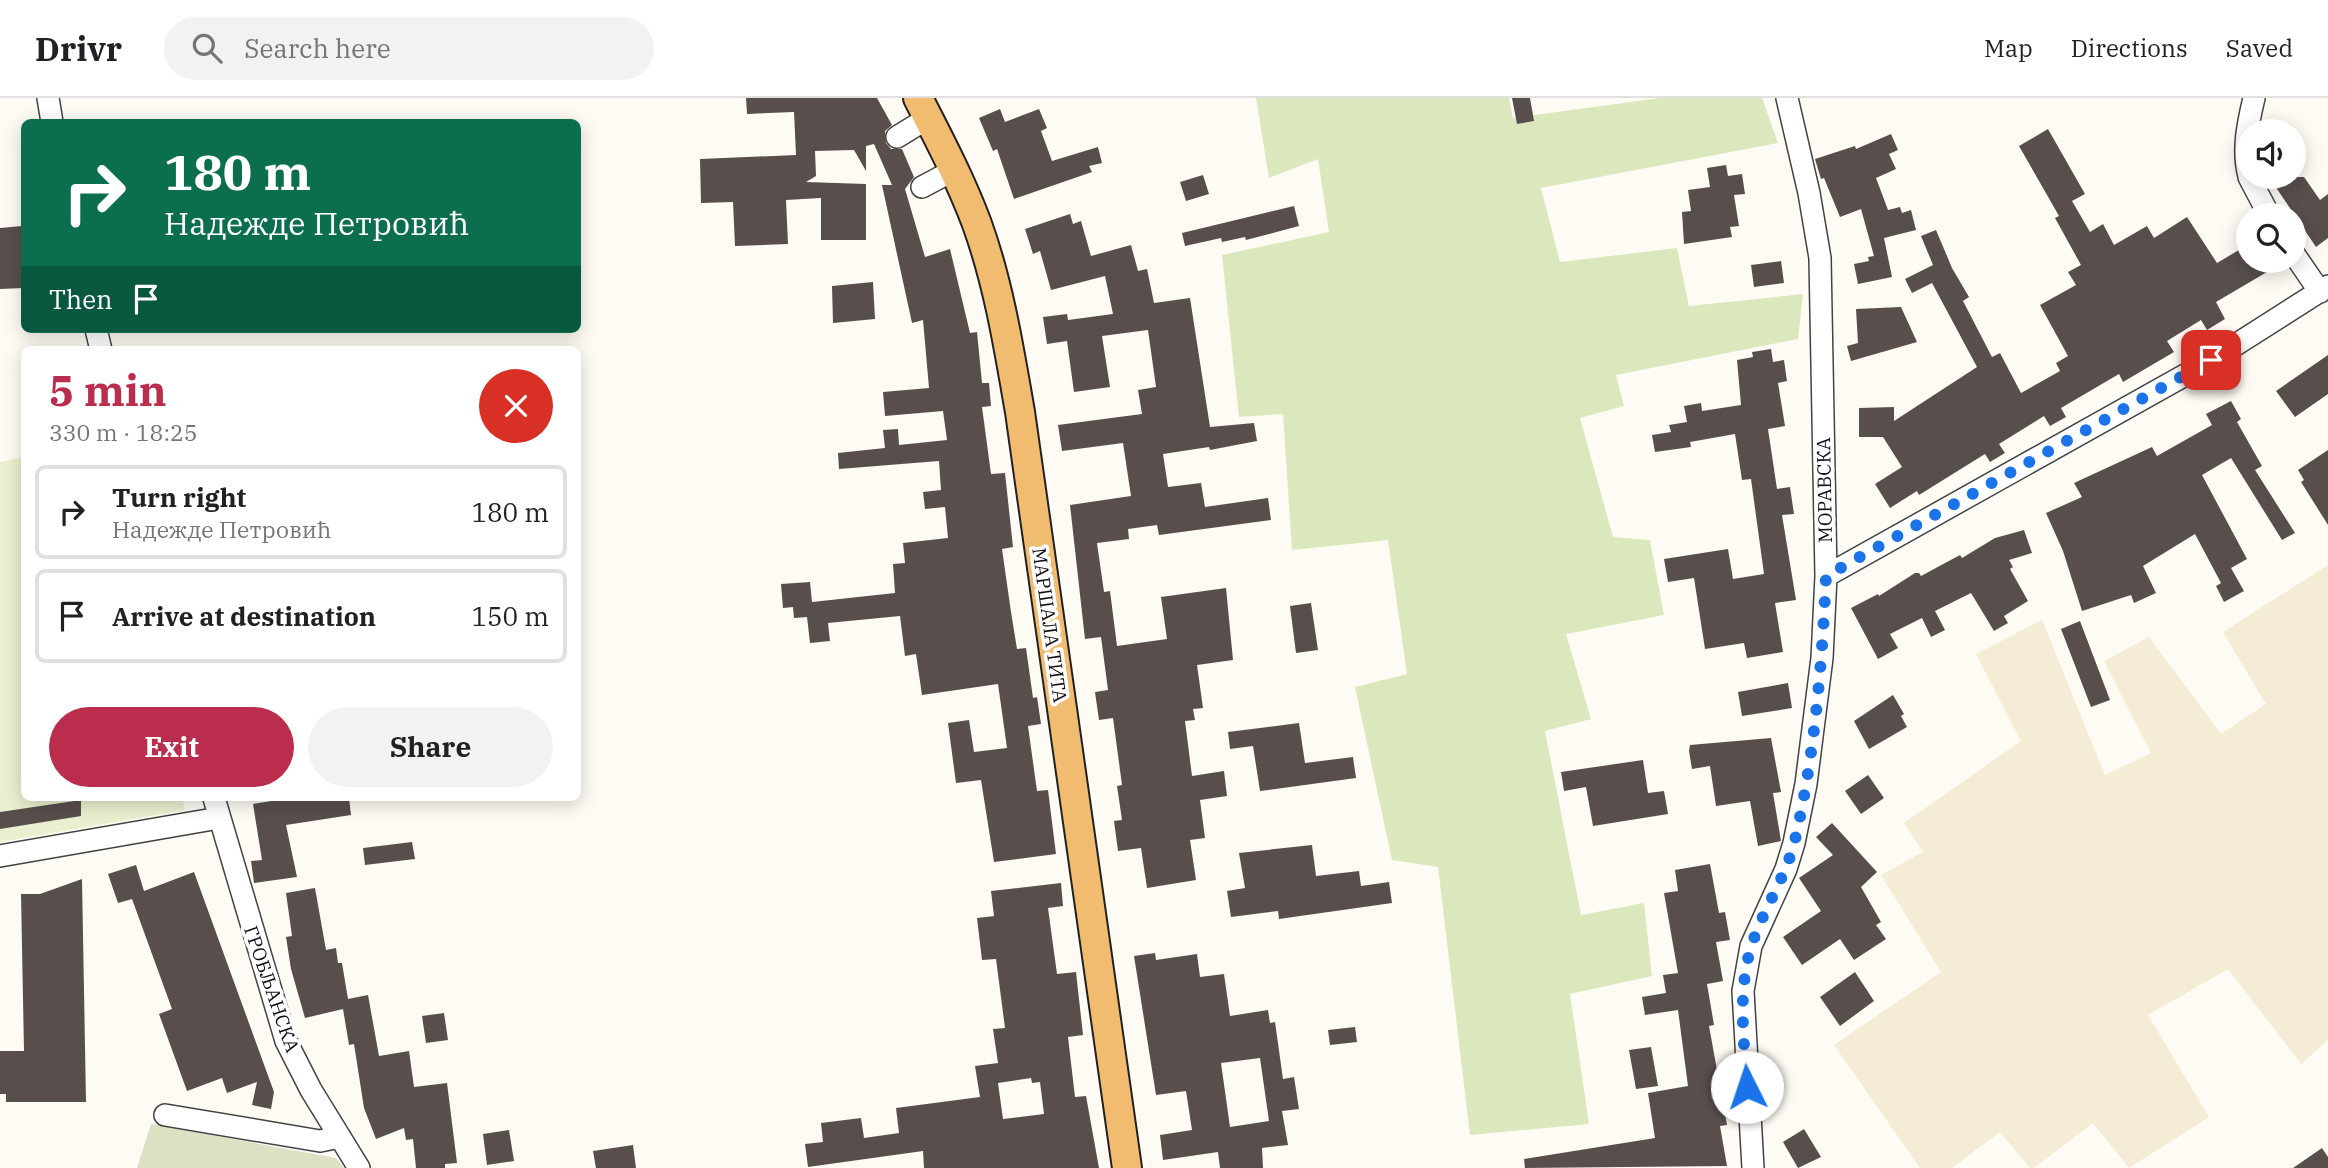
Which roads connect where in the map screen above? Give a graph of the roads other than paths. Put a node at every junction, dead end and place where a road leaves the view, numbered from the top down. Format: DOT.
graph roads {
  1 [pos="48,98"];
  2 [pos="1787,98"];
  3 [pos="2254,98"];
  4 [pos="923,108"];
  5 [pos="52,119"];
  6 [pos="2250,119"];
  7 [pos="897,137"];
  8 [pos="954,170"];
  9 [pos="922,187"];
  10 [pos="2306,268"];
  11 [pos="2324,289"];
  12 [pos="1826,576"];
  13 [pos="216,808"];
  14 [pos="0,856"];
  15 [pos="165,1115"];
  16 [pos="340,1137"];
  17 [pos="359,1168"];
  18 [pos="1127,1168"];
  19 [pos="1753,1168"];
  1 -- 5 [label="street"];
  2 -- 12 [label="street, МОРАВСКА"];
  3 -- 6 [label="street"];
  4 -- 7 [label="street"];
  4 -- 8 [label="main road, МАРШАЛА ТИТА"];
  8 -- 9 [label="street"];
  8 -- 18 [label="main road, МАРШАЛА ТИТА"];
  10 -- 11 [label="street"];
  11 -- 12 [label="street"];
  12 -- 19 [label="street, МОРАВСКА"];
  13 -- 14 [label="street"];
  13 -- 16 [label="street, ГРОБЉАНСКА"];
  15 -- 16 [label="street"];
  16 -- 17 [label="street, ГРОБЉАНСКА"];
}
